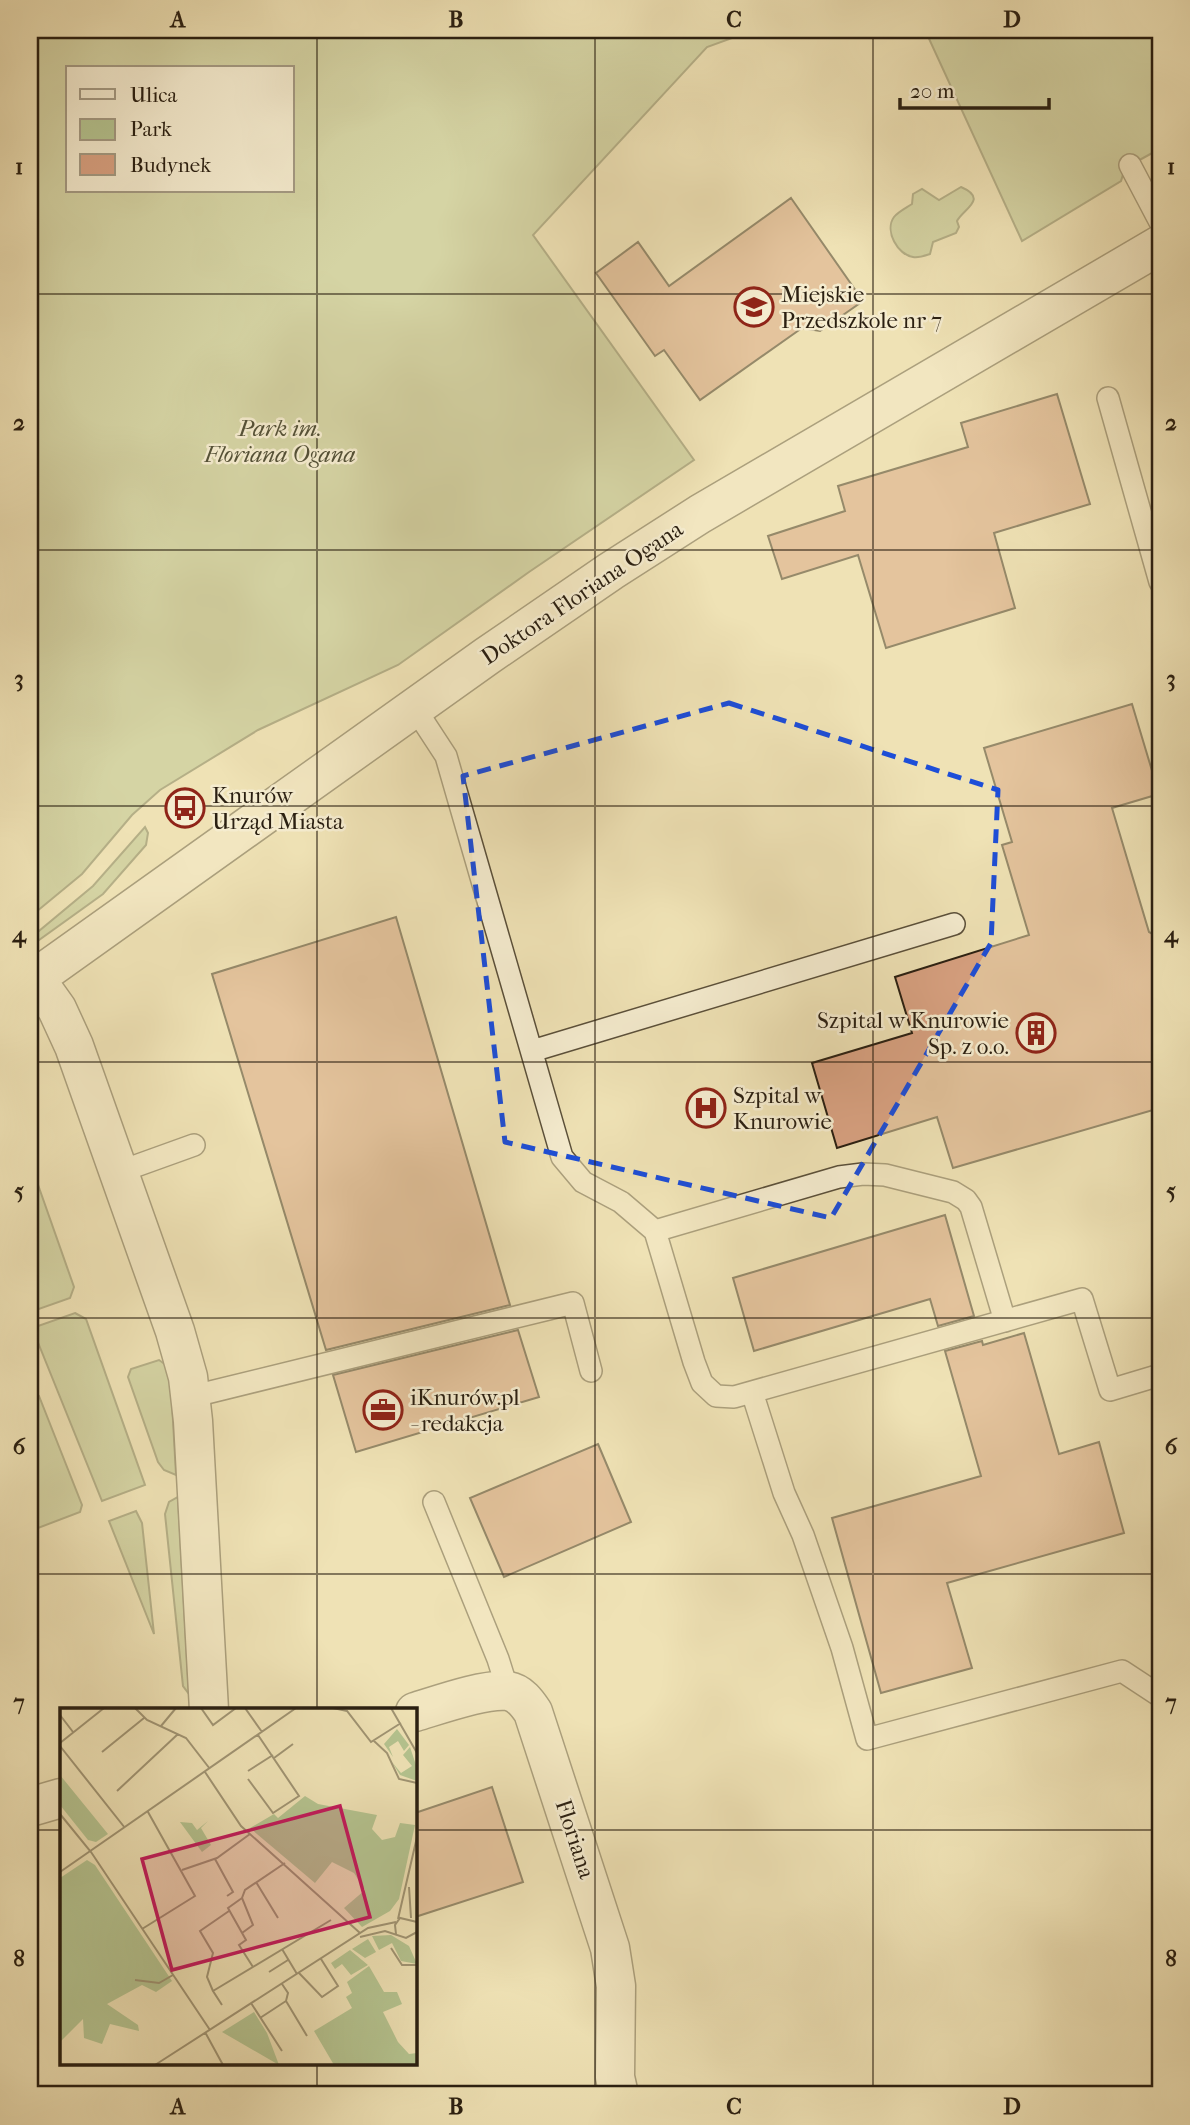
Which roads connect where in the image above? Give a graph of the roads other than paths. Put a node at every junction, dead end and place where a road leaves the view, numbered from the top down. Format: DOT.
graph roads {
  1 [pos="1130,165"];
  2 [pos="1160,222"];
  3 [pos="1160,245"];
  4 [pos="1108,398"];
  5 [pos="1160,582"];
  6 [pos="414,707"];
  7 [pos="954,924"];
  8 [pos="32,980"];
  9 [pos="532,1051"];
  10 [pos="194,1146"];
  11 [pos="118,1172"];
  12 [pos="655,1231"];
  13 [pos="1005,1321"];
  14 [pos="591,1371"];
  15 [pos="1160,1376"];
  16 [pos="752,1392"];
  17 [pos="190,1397"];
  18 [pos="434,1502"];
  19 [pos="508,1691"];
  20 [pos="1160,1696"];
  21 [pos="209,1708"];
  22 [pos="416,1712"];
  23 [pos="60,1798"];
  24 [pos="30,1807"];
  25 [pos="619,2095"];
  1 -- 2 [label="lane"];
  3 -- 6 [label="street, Doktora Floriana Ogana"];
  4 -- 5 [label="lane"];
  6 -- 8 [label="street, Doktora Floriana Ogana"];
  6 -- 9 [label="lane"];
  7 -- 9 [label="lane"];
  8 -- 11 [label="street"];
  9 -- 12 [label="lane"];
  10 -- 11 [label="lane"];
  11 -- 17 [label="street"];
  12 -- 13 [label="lane"];
  12 -- 16 [label="lane"];
  13 -- 15 [label="lane"];
  13 -- 16 [label="lane"];
  14 -- 17 [label="lane"];
  16 -- 20 [label="lane"];
  17 -- 21 [label="street"];
  18 -- 19 [label="lane"];
  19 -- 22 [label="street"];
  19 -- 25 [label="street, Floriana"];
  23 -- 24 [label="street"];
}
